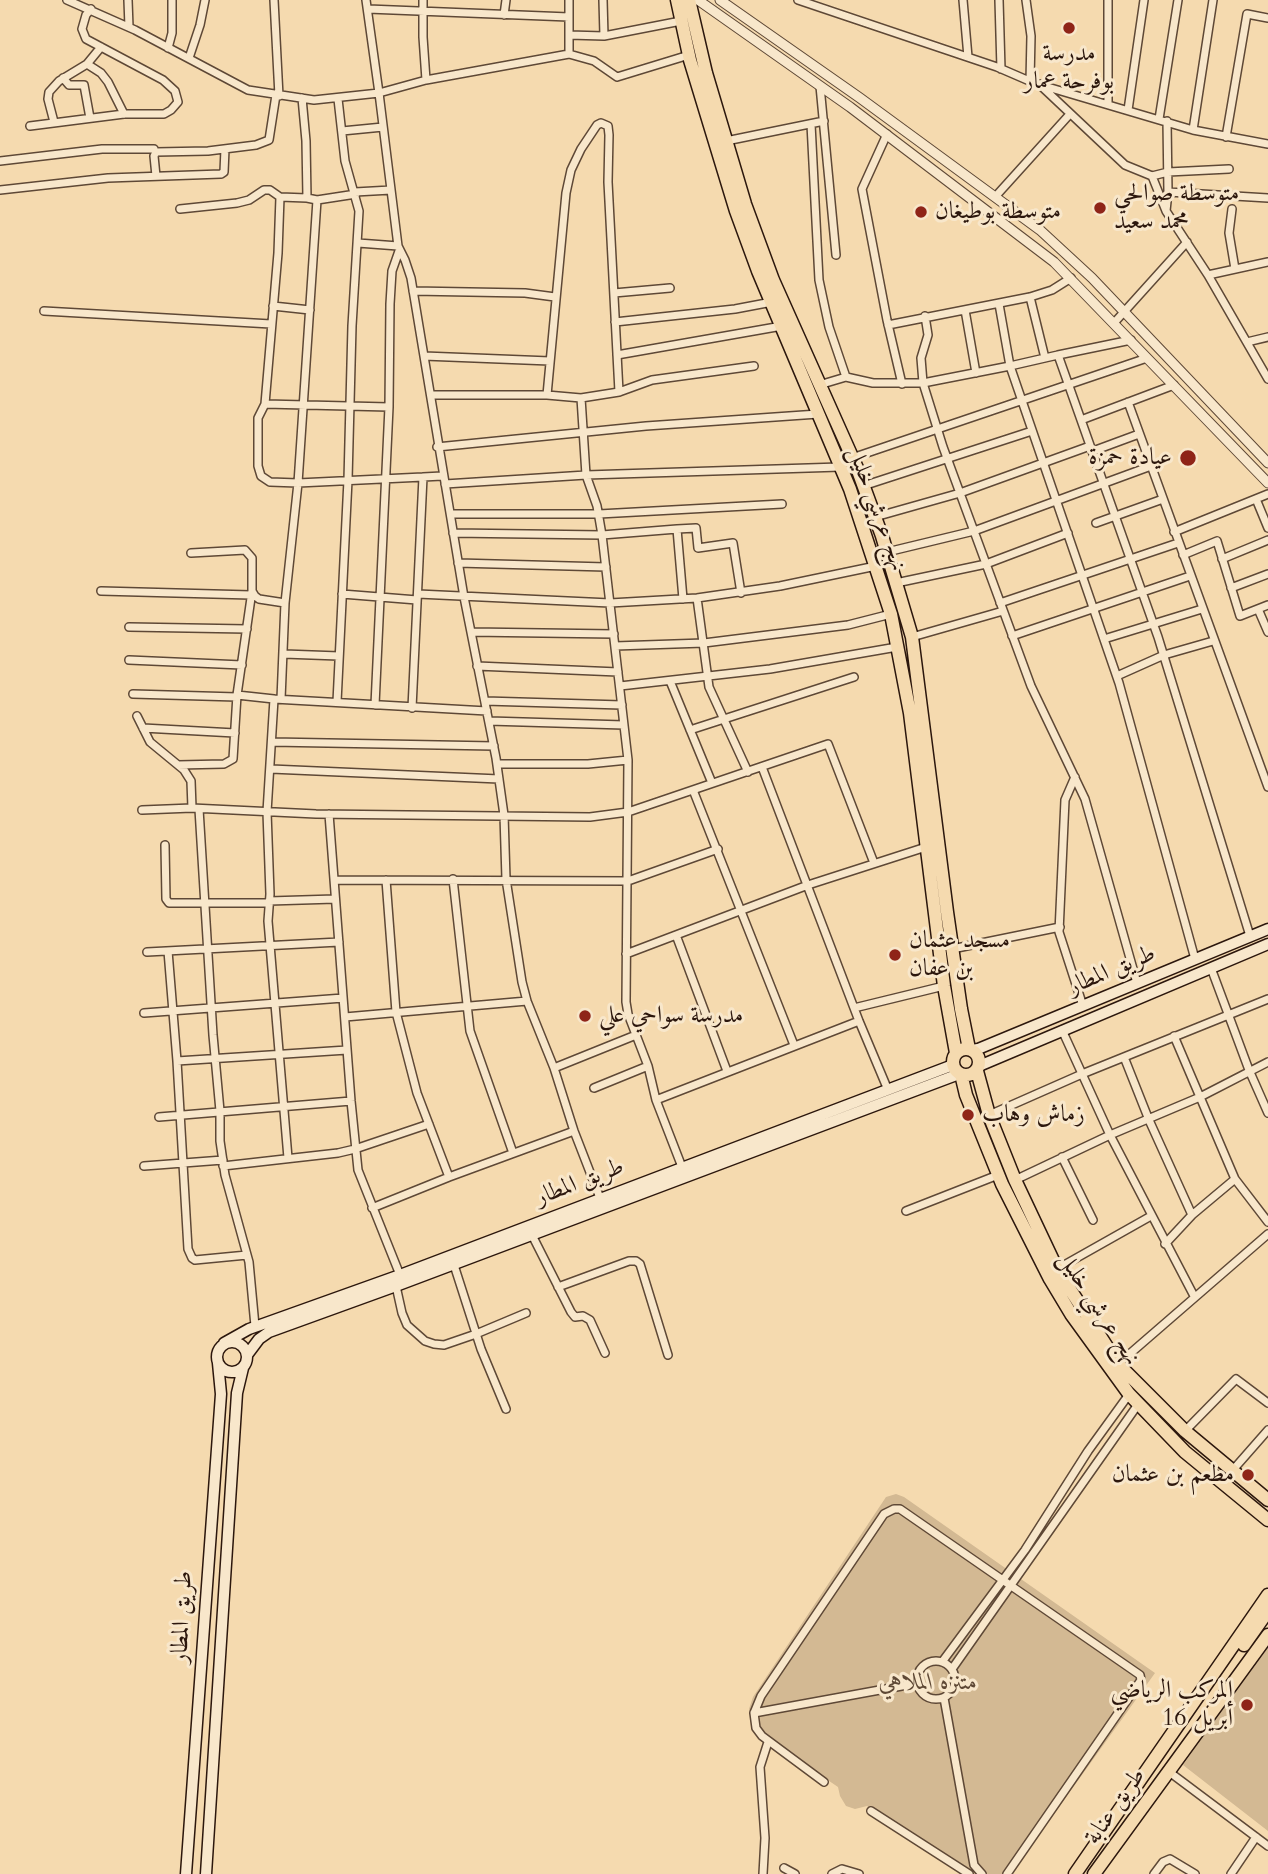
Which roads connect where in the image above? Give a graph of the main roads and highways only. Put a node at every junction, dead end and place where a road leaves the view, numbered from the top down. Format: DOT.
graph roads {
  1 [pos="677,0"];
  2 [pos="689,0"];
  3 [pos="1268,929"];
  4 [pos="1268,944"];
  5 [pos="962,1061"];
  6 [pos="978,1068"];
  7 [pos="890,1095"];
  8 [pos="602,1203"];
  9 [pos="224,1343"];
  10 [pos="247,1355"];
  11 [pos="218,1363"];
  12 [pos="243,1368"];
  13 [pos="1136,1395"];
  14 [pos="215,1459"];
  15 [pos="234,1460"];
  16 [pos="1268,1500"];
  17 [pos="1268,1520"];
  18 [pos="208,1553"];
  19 [pos="226,1553"];
  20 [pos="1268,1595"];
  21 [pos="1268,1611"];
  22 [pos="1268,1622"];
  23 [pos="1268,1634"];
  24 [pos="200,1692"];
  25 [pos="219,1693"];
  26 [pos="1169,1768"];
  27 [pos="1144,1774"];
  28 [pos="186,1874"];
  29 [pos="206,1874"];
  30 [pos="1075,1874"];
  31 [pos="1094,1874"];
  1 -- 5 [label="highway, نهج عرشي خليل"];
  2 -- 5 [label="highway, نهج عرشي خليل"];
  3 -- 5 [label="main road, طريق المطار"];
  4 -- 6 [label="main road, طريق المطار"];
  5 -- 6 [label="highway"];
  5 -- 6 [label="highway, نهج عرشي خليل"];
  5 -- 7 [label="main road, طريق المطار"];
  5 -- 13 [label="highway, نهج عرشي خليل"];
  6 -- 13 [label="highway, نهج عرشي خليل"];
  7 -- 8 [label="main road, طريق المطار"];
  7 -- 8 [label="main road, طريق المطار"];
  8 -- 9 [label="main road, طريق المطار"];
  8 -- 10 [label="main road, طريق المطار"];
  9 -- 10 [label="main road"];
  9 -- 11 [label="main road"];
  10 -- 12 [label="main road"];
  11 -- 12 [label="main road"];
  11 -- 14 [label="main road, طريق المطار"];
  12 -- 15 [label="main road, طريق المطار"];
  13 -- 16 [label="highway, نهج عرشي خليل"];
  13 -- 17 [label="highway, نهج عرشي خليل"];
  14 -- 15 [label="main road"];
  14 -- 18 [label="main road, طريق المطار"];
  15 -- 19 [label="main road, طريق المطار"];
  18 -- 19 [label="main road"];
  18 -- 24 [label="main road, طريق المطار"];
  19 -- 25 [label="main road, طريق المطار"];
  20 -- 27 [label="highway, طريق عنابة"];
  21 -- 27 [label="highway, طريق عنابة"];
  22 -- 26 [label="highway, طريق عنابة"];
  23 -- 26 [label="highway, طريق عنابة"];
  24 -- 25 [label="main road"];
  24 -- 28 [label="main road, طريق المطار"];
  25 -- 29 [label="main road, طريق المطار"];
  26 -- 31 [label="highway, طريق عنابة"];
  27 -- 30 [label="highway, طريق عنابة"];
}
